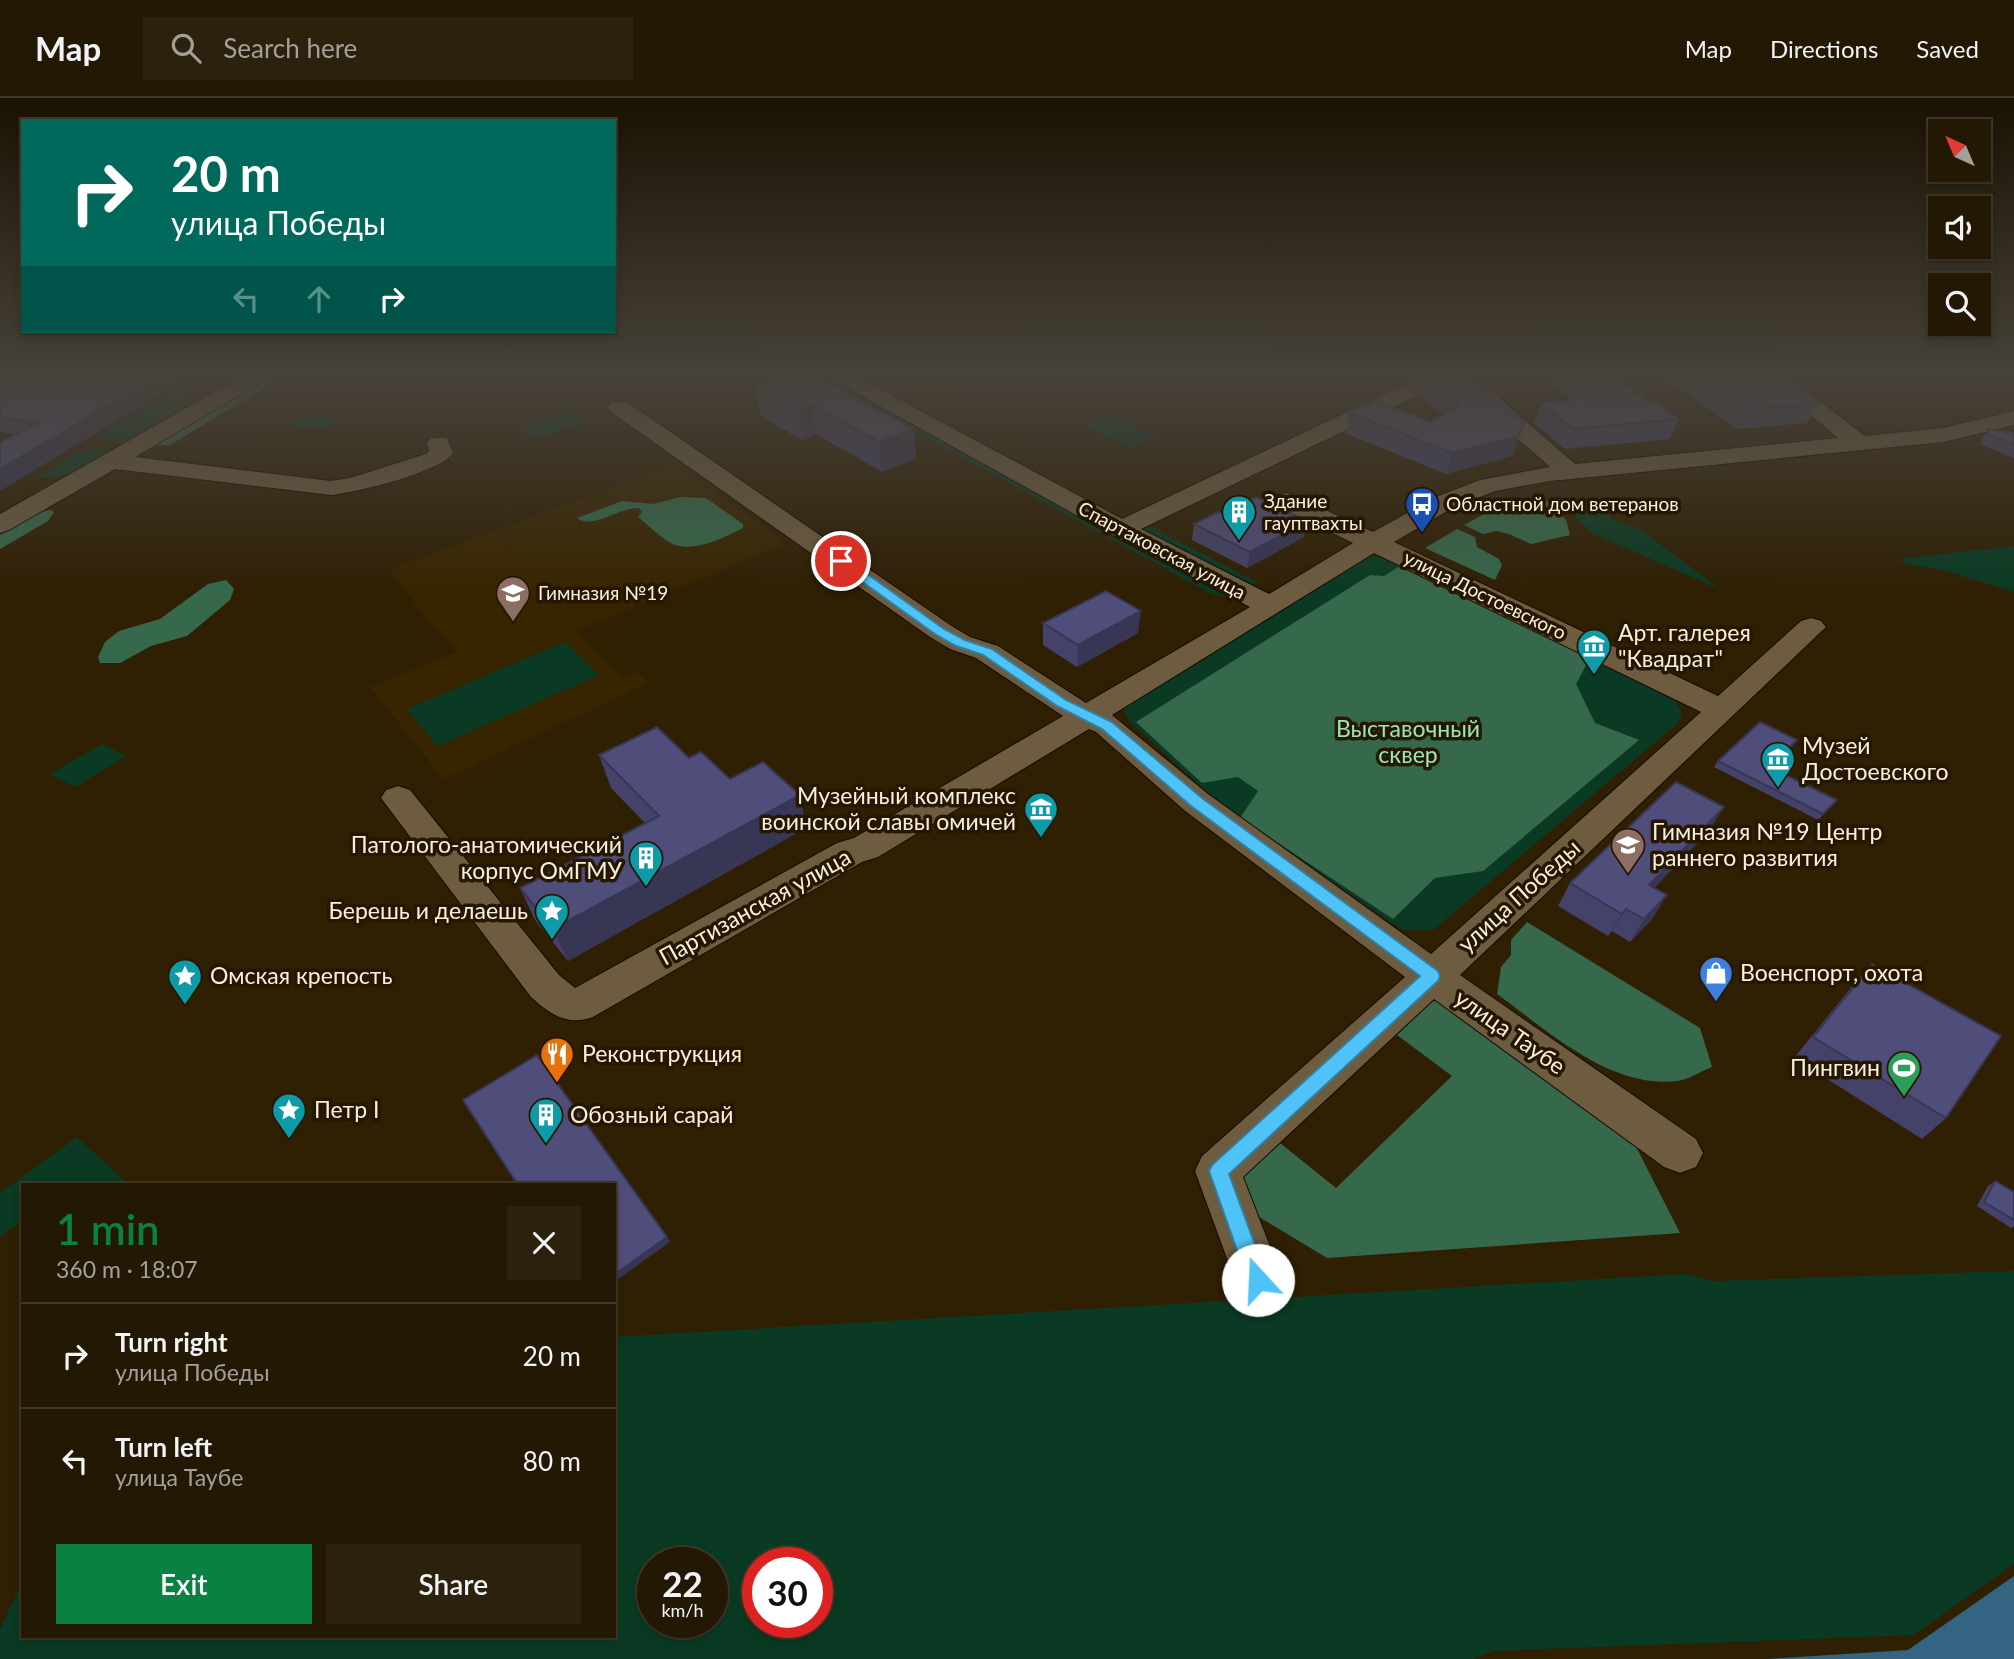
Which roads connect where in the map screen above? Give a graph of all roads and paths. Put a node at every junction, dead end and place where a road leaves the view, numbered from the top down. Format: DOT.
graph roads {
  1 [pos="137,446"];
  2 [pos="440,446"];
  3 [pos="674,446"];
  4 [pos="969,446"];
  5 [pos="1293,446"];
  6 [pos="1540,446"];
  7 [pos="1842,446"];
  8 [pos="111,461"];
  9 [pos="1570,472"];
  10 [pos="1286,502"];
  11 [pos="0,526"];
  12 [pos="1121,529"];
  13 [pos="1373,542"];
  14 [pos="1268,605"];
  15 [pos="1811,627"];
  16 [pos="1721,709"];
  17 [pos="1089,715"];
  18 [pos="398,798"];
  19 [pos="1432,976"];
  20 [pos="1680,1153"];
  21 [pos="1258,1280"];
  1 -- 8 [label="street"];
  2 -- 8 [label="street"];
  3 -- 17 [label="street, улица Таубе"];
  4 -- 12 [label="street, Спартаковская улица"];
  5 -- 12 [label="street"];
  6 -- 9 [label="street"];
  7 -- 9 [label="street, Партизанская улица"];
  8 -- 11 [label="street"];
  9 -- 13 [label="street, Партизанская улица"];
  10 -- 13 [label="street, улица Достоевского"];
  12 -- 14 [label="street, Спартаковская улица"];
  13 -- 14 [label="street, Партизанская улица"];
  13 -- 16 [label="street, улица Достоевского"];
  14 -- 17 [label="street, Партизанская улица"];
  15 -- 16 [label="street, улица Победы"];
  16 -- 19 [label="street, улица Победы"];
  17 -- 18 [label="street, Партизанская улица"];
  17 -- 19 [label="street, улица Таубе"];
  19 -- 20 [label="street, улица Таубе"];
  19 -- 21 [label="street, улица Победы"];
}
